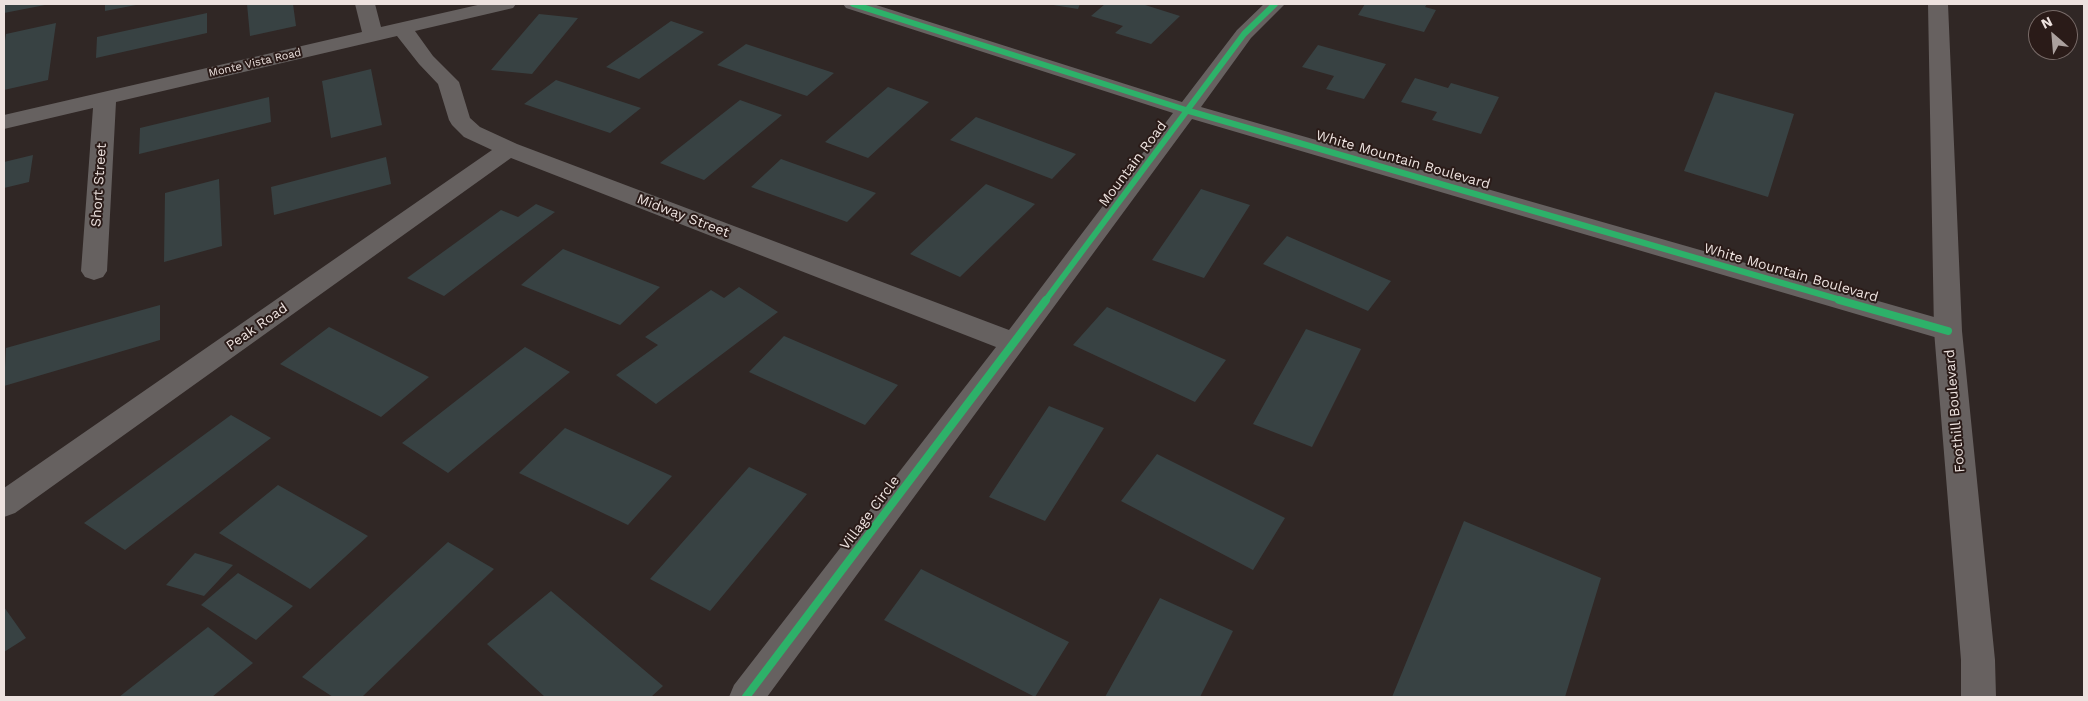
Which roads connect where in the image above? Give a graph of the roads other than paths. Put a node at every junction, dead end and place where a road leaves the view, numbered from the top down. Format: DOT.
graph roads {
  1 [pos="366,4"];
  2 [pos="506,4"];
  3 [pos="853,4"];
  4 [pos="1275,4"];
  5 [pos="1938,4"];
  6 [pos="402,28"];
  7 [pos="373,36"];
  8 [pos="105,99"];
  9 [pos="1189,111"];
  10 [pos="4,122"];
  11 [pos="510,149"];
  12 [pos="94,271"];
  13 [pos="1948,331"];
  14 [pos="1014,343"];
  15 [pos="4,504"];
  16 [pos="746,697"];
  17 [pos="1979,697"];
  1 -- 7 [label="street"];
  2 -- 6 [label="street, Monte Vista Road"];
  3 -- 9 [label="street, White Mountain Boulevard"];
  4 -- 9 [label="street, Mountain Road"];
  5 -- 13 [label="main road, Foothill Boulevard"];
  6 -- 7 [label="street, Monte Vista Road"];
  6 -- 11 [label="street, Midway Street"];
  7 -- 8 [label="street, Monte Vista Road"];
  8 -- 10 [label="street, Monte Vista Road"];
  8 -- 12 [label="street, Short Street"];
  9 -- 13 [label="street, White Mountain Boulevard"];
  9 -- 14 [label="street, Mountain Road"];
  11 -- 14 [label="street, Midway Street"];
  11 -- 15 [label="street, Peak Road"];
  13 -- 17 [label="main road, Foothill Boulevard"];
  14 -- 16 [label="street, Village Circle"];
}
